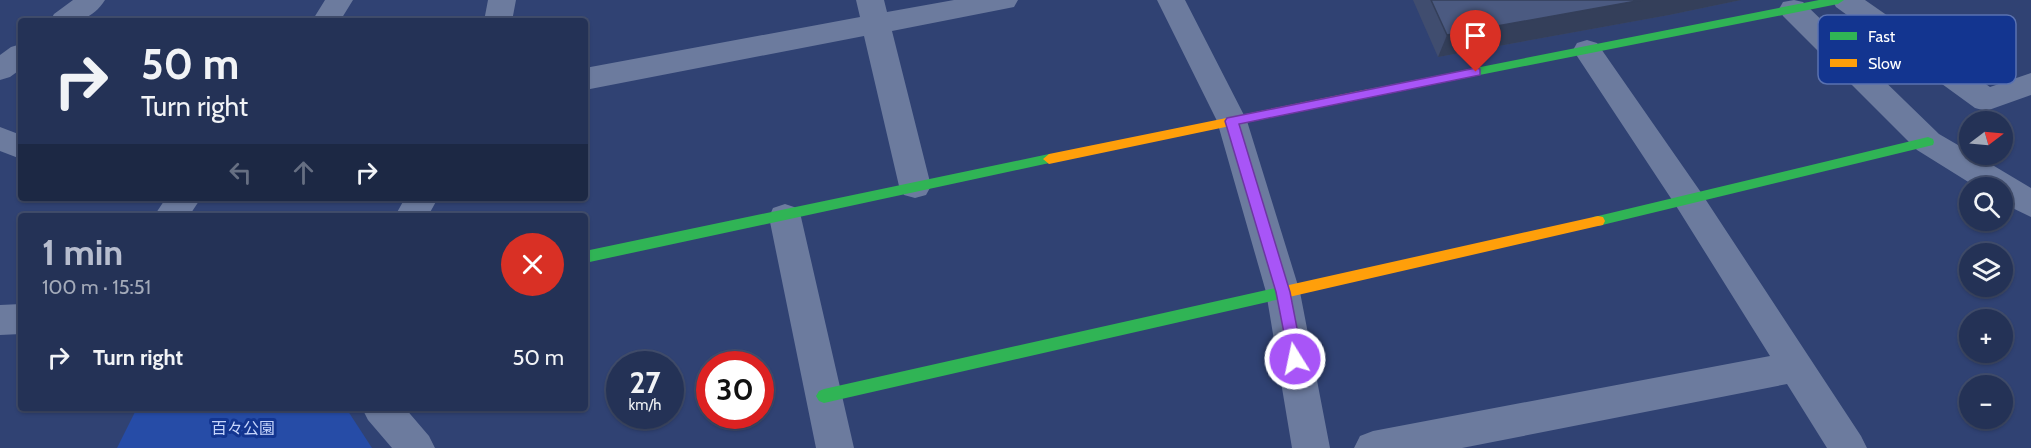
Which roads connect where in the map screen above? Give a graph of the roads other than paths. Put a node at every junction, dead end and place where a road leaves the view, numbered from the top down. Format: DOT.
graph roads {
  1 [pos="91,0"];
  2 [pos="339,0"];
  3 [pos="502,0"];
  4 [pos="1004,0"];
  5 [pos="1171,0"];
  6 [pos="1838,0"];
  7 [pos="1846,0"];
  8 [pos="1793,9"];
  9 [pos="874,12"];
  10 [pos="1867,15"];
  11 [pos="68,18"];
  12 [pos="328,18"];
  13 [pos="499,18"];
  14 [pos="1818,34"];
  15 [pos="1587,50"];
  16 [pos="18,56"];
  17 [pos="0,70"];
  18 [pos="588,78"];
  19 [pos="1869,84"];
  20 [pos="1964,84"];
  21 [pos="2031,84"];
  22 [pos="1232,121"];
  23 [pos="0,139"];
  24 [pos="1928,142"];
  25 [pos="18,146"];
  26 [pos="915,186"];
  27 [pos="1689,200"];
  28 [pos="2031,204"];
  29 [pos="785,217"];
  30 [pos="588,256"];
  31 [pos="1283,292"];
  32 [pos="18,319"];
  33 [pos="0,320"];
  34 [pos="1796,367"];
  35 [pos="824,396"];
  36 [pos="384,411"];
  37 [pos="416,448"];
  38 [pos="835,448"];
  39 [pos="1311,448"];
  40 [pos="1373,448"];
  41 [pos="1848,448"];
  1 -- 11 [label="street"];
  2 -- 12 [label="street"];
  3 -- 13 [label="street"];
  4 -- 9 [label="street"];
  5 -- 22 [label="street"];
  6 -- 8 [label="street"];
  7 -- 10 [label="street"];
  8 -- 14 [label="street"];
  8 -- 15 [label="street"];
  9 -- 18 [label="street"];
  9 -- 26 [label="street"];
  15 -- 22 [label="street"];
  15 -- 27 [label="street"];
  16 -- 17 [label="street"];
  19 -- 24 [label="street"];
  20 -- 21 [label="street"];
  22 -- 26 [label="street"];
  22 -- 31 [label="street"];
  23 -- 25 [label="street"];
  24 -- 27 [label="street"];
  24 -- 28 [label="street"];
  26 -- 29 [label="street"];
  27 -- 31 [label="street"];
  27 -- 34 [label="street"];
  29 -- 30 [label="street"];
  29 -- 35 [label="street"];
  31 -- 35 [label="street"];
  31 -- 39 [label="street"];
  32 -- 33 [label="street"];
  34 -- 40 [label="street"];
  34 -- 41 [label="street"];
  35 -- 38 [label="street"];
  36 -- 37 [label="street"];
}
